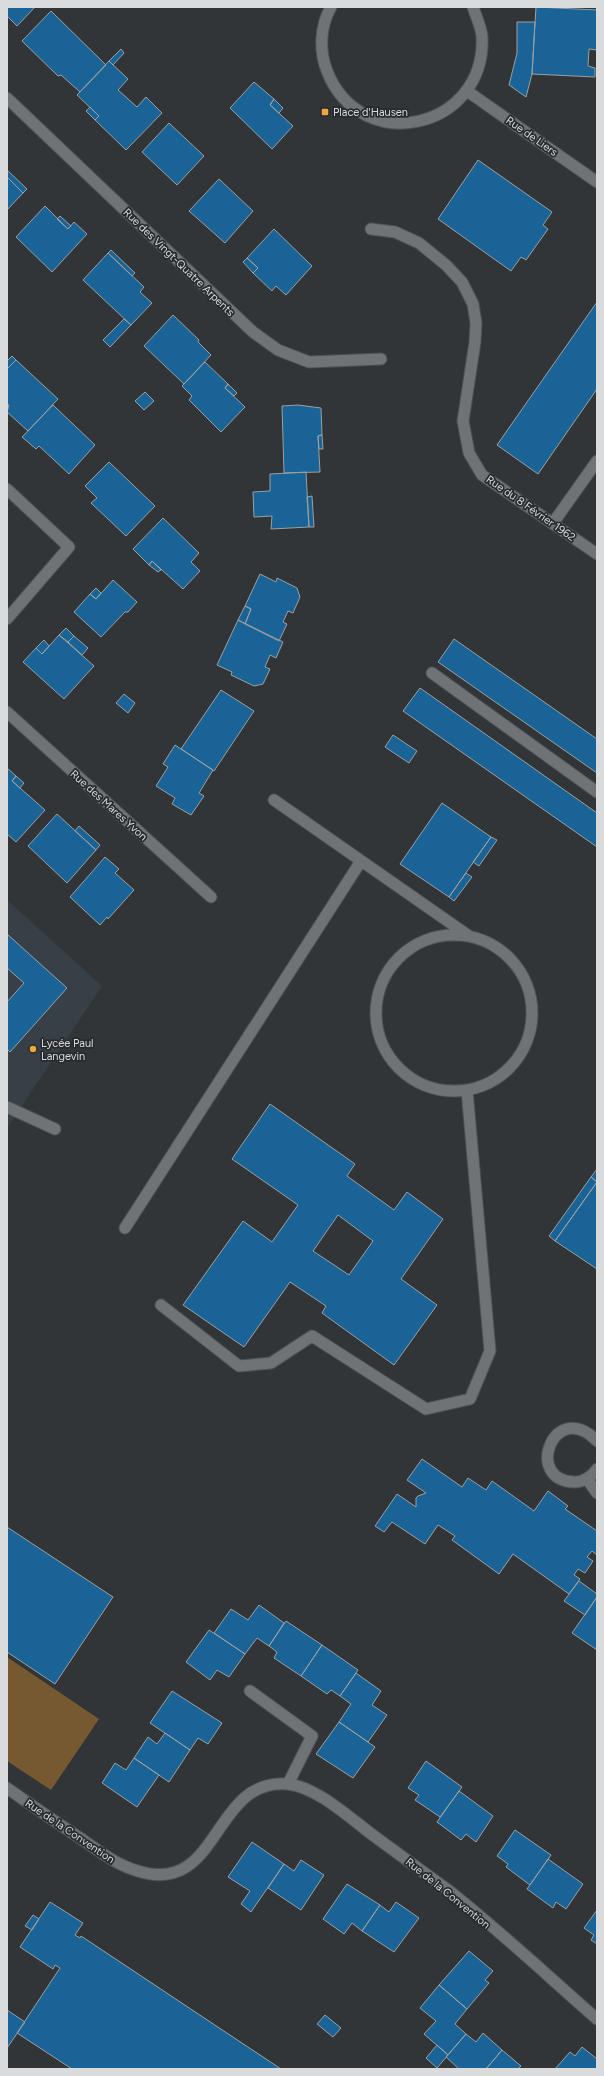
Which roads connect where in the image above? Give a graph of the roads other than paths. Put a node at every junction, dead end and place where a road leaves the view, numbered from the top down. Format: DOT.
graph roads {
  1 [pos="331,7"];
  2 [pos="473,7"];
  3 [pos="467,91"];
  4 [pos="7,98"];
  5 [pos="597,182"];
  6 [pos="371,229"];
  7 [pos="381,358"];
  8 [pos="597,461"];
  9 [pos="7,489"];
  10 [pos="553,523"];
  11 [pos="597,554"];
  12 [pos="7,619"];
  13 [pos="432,673"];
  14 [pos="7,712"];
  15 [pos="597,792"];
  16 [pos="274,800"];
  17 [pos="361,861"];
  18 [pos="211,897"];
  19 [pos="469,937"];
  20 [pos="467,1090"];
  21 [pos="7,1107"];
  22 [pos="54,1129"];
  23 [pos="124,1228"];
  24 [pos="161,1305"];
  25 [pos="597,1441"];
  26 [pos="597,1469"];
  27 [pos="587,1479"];
  28 [pos="597,1493"];
  29 [pos="250,1691"];
  30 [pos="288,1784"];
  31 [pos="7,1788"];
  32 [pos="597,2019"];
  1 -- 3 [label="street"];
  2 -- 3 [label="street"];
  3 -- 5 [label="street, Rue de Liers"];
  4 -- 7 [label="street, Rue des Vingt-Quatre Arpents"];
  6 -- 10 [label="street, Rue du 8 Février 1962"];
  8 -- 10 [label="street"];
  9 -- 12 [label="street"];
  10 -- 11 [label="street, Rue du 8 Février 1962"];
  13 -- 15 [label="street"];
  14 -- 18 [label="street, Rue des Mares Yvon"];
  16 -- 17 [label="street"];
  17 -- 19 [label="street"];
  17 -- 23 [label="street"];
  19 -- 20 [label="street"];
  19 -- 20 [label="street"];
  20 -- 24 [label="street"];
  21 -- 22 [label="street"];
  25 -- 27 [label="street"];
  26 -- 27 [label="street"];
  27 -- 28 [label="street"];
  29 -- 30 [label="street"];
  30 -- 31 [label="street, Rue de la Convention"];
  30 -- 32 [label="street, Rue de la Convention"];
}
